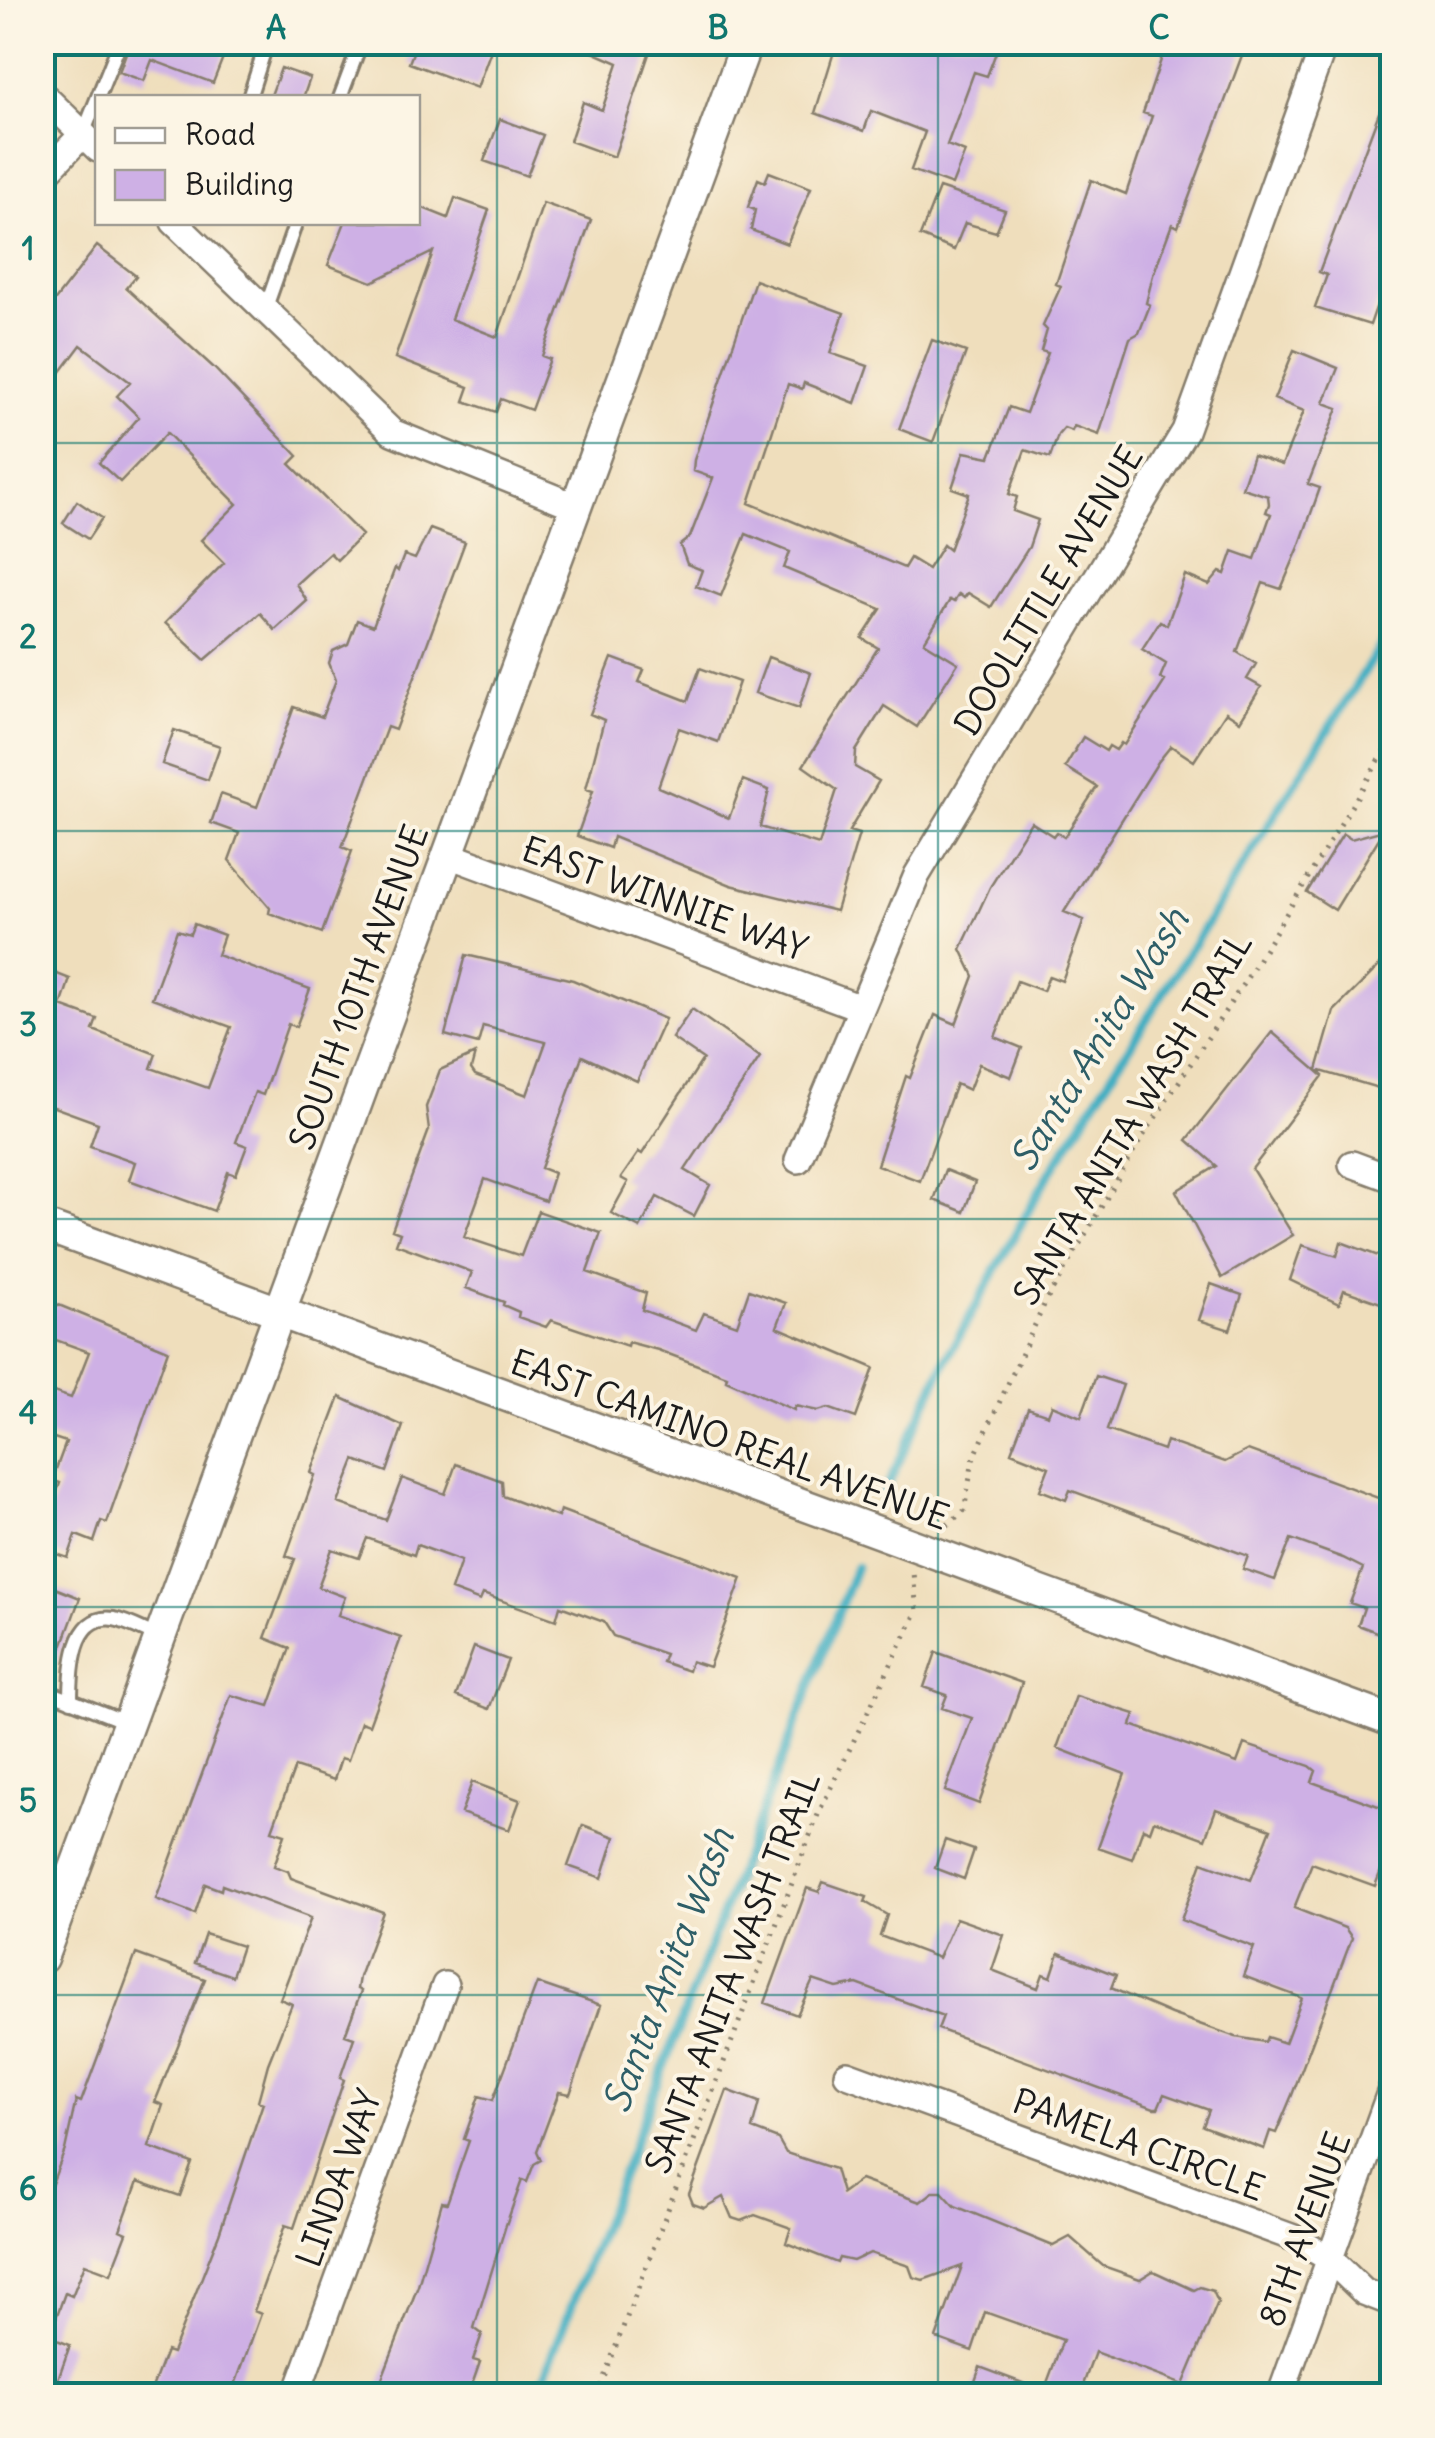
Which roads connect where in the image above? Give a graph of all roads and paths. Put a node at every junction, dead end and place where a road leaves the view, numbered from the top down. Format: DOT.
graph roads {
  1 [pos="120,42"];
  2 [pos="267,42"];
  3 [pos="747,42"];
  4 [pos="1325,42"];
  5 [pos="358,50"];
  6 [pos="42,94"];
  7 [pos="105,95"];
  8 [pos="251,95"];
  9 [pos="341,95"];
  10 [pos="92,139"];
  11 [pos="42,177"];
  12 [pos="295,225"];
  13 [pos="184,227"];
  14 [pos="264,310"];
  15 [pos="577,507"];
  16 [pos="1392,739"];
  17 [pos="446,854"];
  18 [pos="860,1008"];
  19 [pos="798,1160"];
  20 [pos="1352,1164"];
  21 [pos="1392,1179"];
  22 [pos="42,1225"];
  23 [pos="280,1312"];
  24 [pos="941,1530"];
  25 [pos="913,1573"];
  26 [pos="160,1637"];
  27 [pos="42,1690"];
  28 [pos="70,1700"];
  29 [pos="1392,1721"];
  30 [pos="128,1723"];
  31 [pos="42,1958"];
  32 [pos="445,1985"];
  33 [pos="847,2074"];
  34 [pos="1392,2087"];
  35 [pos="1330,2260"];
  36 [pos="1392,2303"];
  37 [pos="296,2396"];
  38 [pos="596,2396"];
  39 [pos="1280,2396"];
  1 -- 7 [label="lane"];
  2 -- 8 [label="lane"];
  3 -- 15 [label="street, SOUTH 10TH AVENUE"];
  4 -- 18 [label="street, DOOLITTLE AVENUE"];
  5 -- 9 [label="lane"];
  6 -- 10 [label="street"];
  10 -- 11 [label="street"];
  12 -- 14 [label="lane"];
  13 -- 14 [label="street"];
  14 -- 15 [label="street"];
  15 -- 17 [label="street, SOUTH 10TH AVENUE"];
  16 -- 24 [label="path, SANTA ANITA WASH TRAIL"];
  17 -- 18 [label="street, EAST WINNIE WAY"];
  17 -- 23 [label="street, SOUTH 10TH AVENUE"];
  18 -- 19 [label="street, DOOLITTLE AVENUE"];
  20 -- 21 [label="street"];
  22 -- 23 [label="street, EAST CAMINO REAL AVENUE"];
  23 -- 26 [label="street, SOUTH 10TH AVENUE"];
  23 -- 29 [label="street, EAST CAMINO REAL AVENUE"];
  25 -- 38 [label="path, SANTA ANITA WASH TRAIL"];
  26 -- 28 [label="lane"];
  26 -- 30 [label="street, SOUTH 10TH AVENUE"];
  27 -- 28 [label="lane"];
  28 -- 30 [label="lane"];
  30 -- 31 [label="street, SOUTH 10TH AVENUE"];
  32 -- 37 [label="street, LINDA WAY"];
  33 -- 35 [label="street, PAMELA CIRCLE"];
  34 -- 35 [label="street, 8TH AVENUE"];
  35 -- 36 [label="street, PAMELA CIRCLE"];
  35 -- 39 [label="street, 8TH AVENUE"];
}
